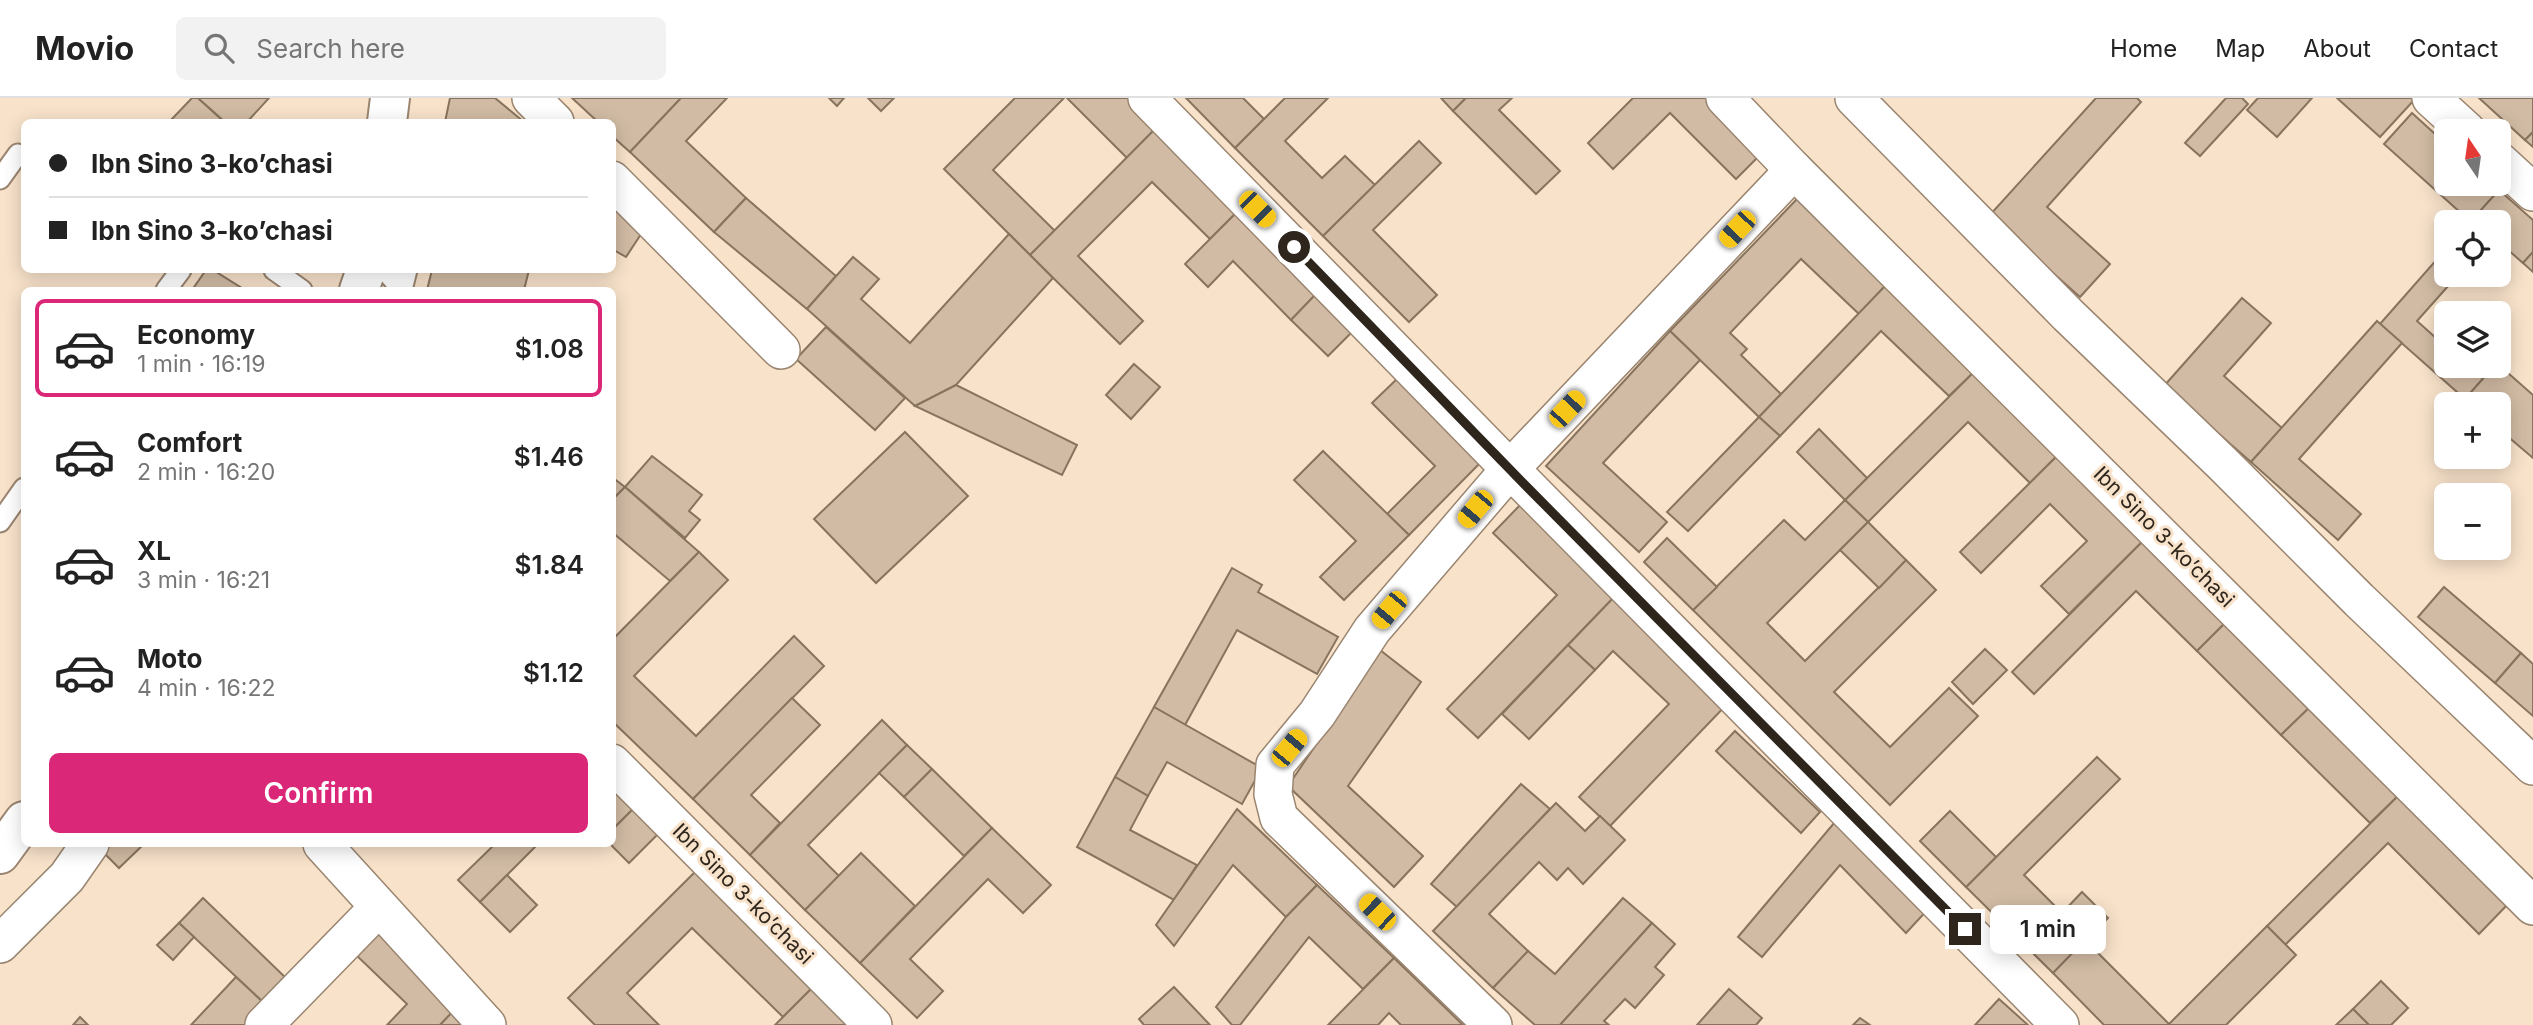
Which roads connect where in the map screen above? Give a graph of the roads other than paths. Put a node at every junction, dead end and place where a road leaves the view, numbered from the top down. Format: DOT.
graph roads {
  1 [pos="390,98"];
  2 [pos="531,98"];
  3 [pos="1147,98"];
  4 [pos="1725,98"];
  5 [pos="1854,98"];
  6 [pos="2431,98"];
  7 [pos="387,119"];
  8 [pos="552,119"];
  9 [pos="2454,119"];
  10 [pos="18,154"];
  11 [pos="1794,170"];
  12 [pos="2511,172"];
  13 [pos="0,179"];
  14 [pos="616,184"];
  15 [pos="2533,192"];
  16 [pos="278,273"];
  17 [pos="388,273"];
  18 [pos="298,287"];
  19 [pos="399,287"];
  20 [pos="781,350"];
  21 [pos="1510,469"];
  22 [pos="21,492"];
  23 [pos="0,522"];
  24 [pos="2533,766"];
  25 [pos="616,768"];
  26 [pos="21,825"];
  27 [pos="88,847"];
  28 [pos="325,847"];
  29 [pos="0,854"];
  30 [pos="379,906"];
  31 [pos="2533,906"];
  32 [pos="0,944"];
  33 [pos="264,1025"];
  34 [pos="487,1025"];
  35 [pos="873,1025"];
  36 [pos="1493,1025"];
  37 [pos="2060,1025"];
  1 -- 7 [label="street"];
  2 -- 8 [label="street"];
  3 -- 21 [label="street"];
  4 -- 11 [label="street, Ibn Sino 3-koʼchasi"];
  5 -- 24 [label="street"];
  6 -- 9 [label="street"];
  10 -- 13 [label="lane"];
  11 -- 21 [label="street"];
  11 -- 31 [label="street, Ibn Sino 3-koʼchasi"];
  12 -- 15 [label="street"];
  14 -- 20 [label="street"];
  16 -- 18 [label="lane"];
  17 -- 19 [label="lane"];
  21 -- 36 [label="street"];
  21 -- 37 [label="street"];
  22 -- 23 [label="lane"];
  25 -- 35 [label="street, Ibn Sino 3-koʼchasi"];
  26 -- 29 [label="street"];
  27 -- 32 [label="street"];
  28 -- 30 [label="street"];
  30 -- 33 [label="street"];
  30 -- 34 [label="street"];
}
